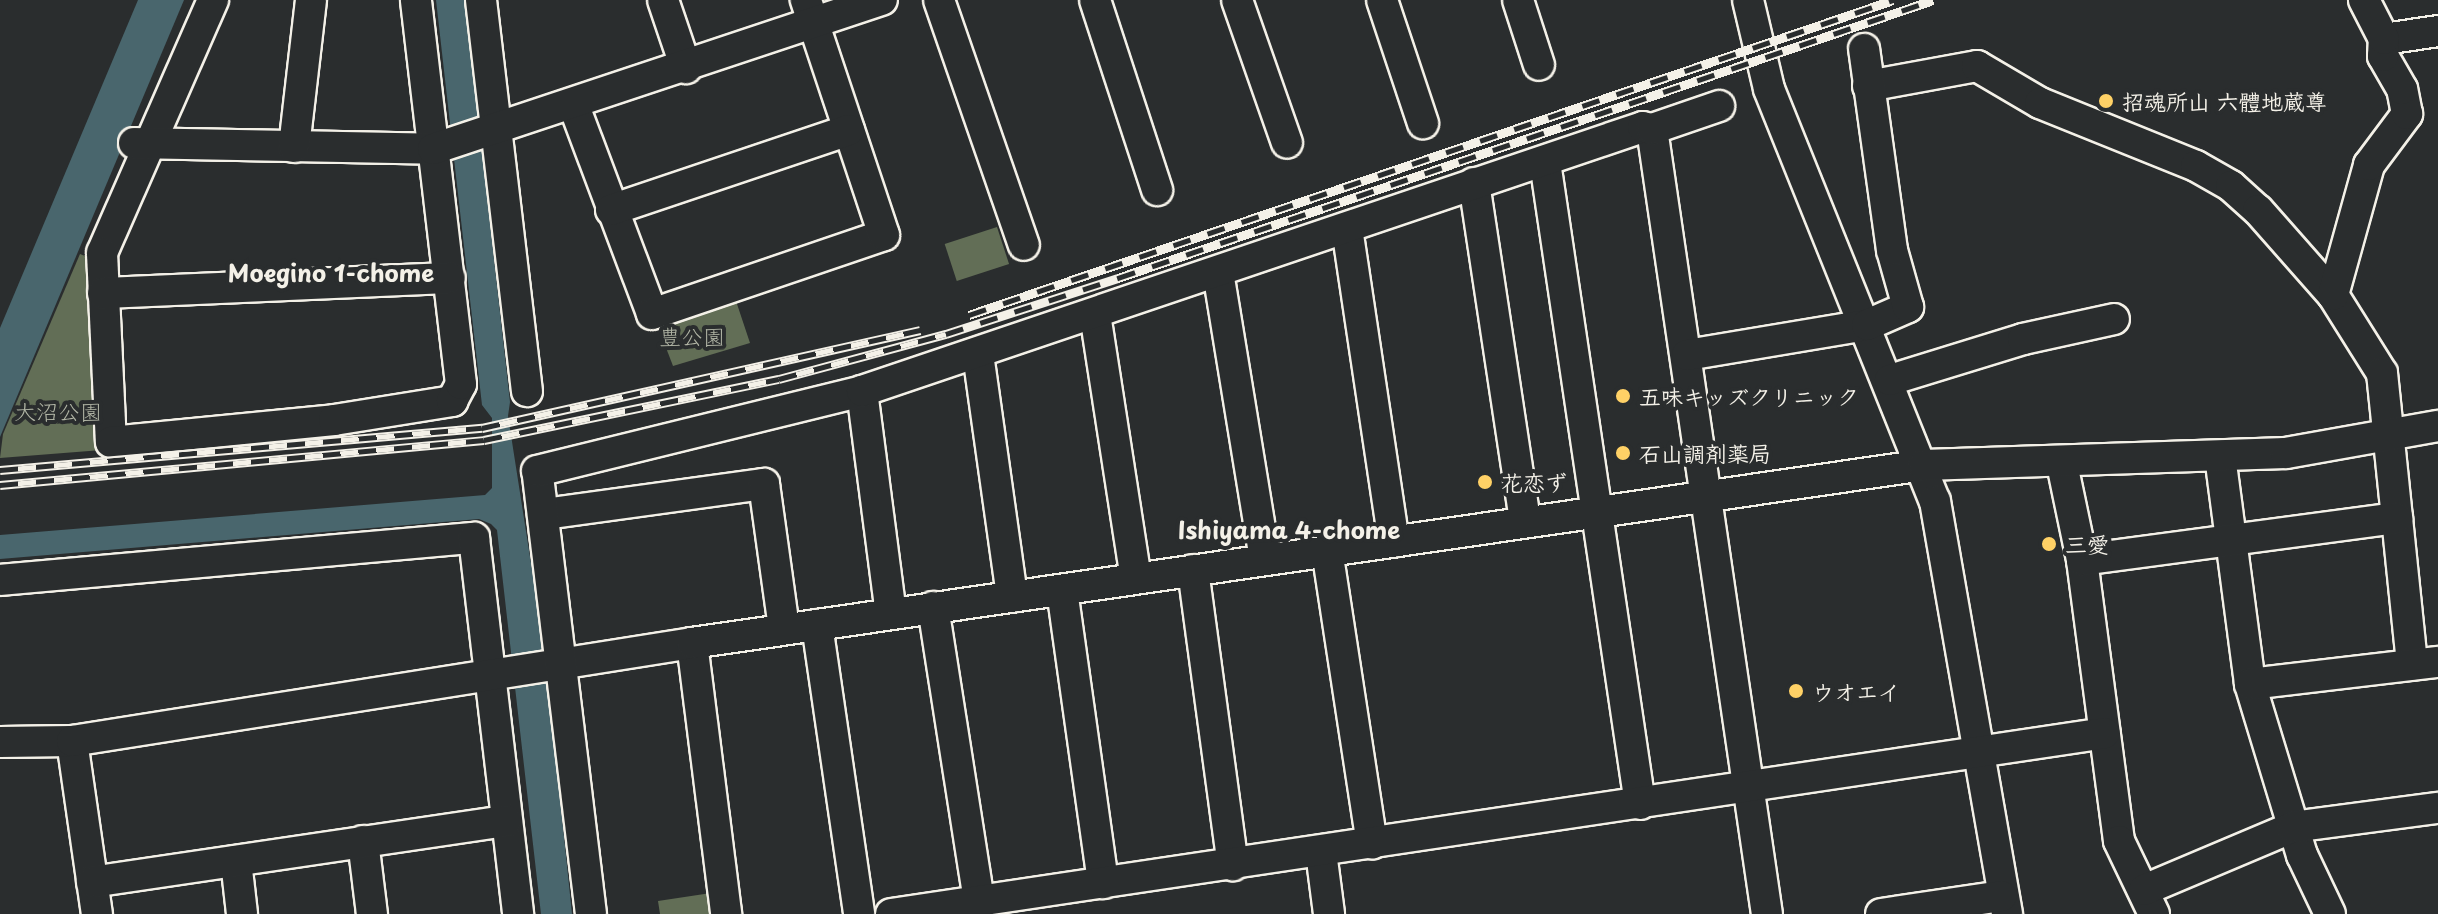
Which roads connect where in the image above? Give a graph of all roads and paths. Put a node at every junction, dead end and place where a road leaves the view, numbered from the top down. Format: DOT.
graph roads {
  1 [pos="213,0"];
  2 [pos="311,0"];
  3 [pos="416,0"];
  4 [pos="481,0"];
  5 [pos="663,0"];
  6 [pos="882,0"];
  7 [pos="939,0"];
  8 [pos="1095,0"];
  9 [pos="1237,0"];
  10 [pos="1382,0"];
  11 [pos="1518,0"];
  12 [pos="1748,0"];
  13 [pos="2364,0"];
  14 [pos="810,12"];
  15 [pos="2438,31"];
  16 [pos="2384,39"];
  17 [pos="1864,49"];
  18 [pos="1539,65"];
  19 [pos="686,68"];
  20 [pos="1868,86"];
  21 [pos="574,106"];
  22 [pos="1719,106"];
  23 [pos="1423,123"];
  24 [pos="1652,129"];
  25 [pos="849,130"];
  26 [pos="493,133"];
  27 [pos="1287,143"];
  28 [pos="142,144"];
  29 [pos="294,147"];
  30 [pos="439,147"];
  31 [pos="1545,162"];
  32 [pos="1474,183"];
  33 [pos="1157,190"];
  34 [pos="611,210"];
  35 [pos="1347,228"];
  36 [pos="1024,245"];
  37 [pos="1218,272"];
  38 [pos="450,278"];
  39 [pos="103,293"];
  40 [pos="2333,295"];
  41 [pos="1095,314"];
  42 [pos="2114,319"];
  43 [pos="1867,325"];
  44 [pos="978,354"];
  45 [pos="1687,355"];
  46 [pos="1890,380"];
  47 [pos="527,391"];
  48 [pos="862,391"];
  49 [pos="2438,426"];
  50 [pos="2389,433"];
  51 [pos="2220,456"];
  52 [pos="2062,464"];
  53 [pos="1924,465"];
  54 [pos="1708,494"];
  55 [pos="1597,511"];
  56 [pos="544,514"];
  57 [pos="2397,518"];
  58 [pos="1525,522"];
  59 [pos="1394,541"];
  60 [pos="2233,541"];
  61 [pos="1327,550"];
  62 [pos="1265,558"];
  63 [pos="2082,560"];
  64 [pos="1193,570"];
  65 [pos="1136,578"];
  66 [pos="0,580"];
  67 [pos="1062,590"];
  68 [pos="1012,597"];
  69 [pos="933,607"];
  70 [pos="891,613"];
  71 [pos="817,625"];
  72 [pos="784,629"];
  73 [pos="692,643"];
  74 [pos="2425,663"];
  75 [pos="555,664"];
  76 [pos="500,676"];
  77 [pos="2250,684"];
  78 [pos="2105,733"];
  79 [pos="72,741"];
  80 [pos="0,742"];
  81 [pos="1977,753"];
  82 [pos="1748,788"];
  83 [pos="1640,804"];
  84 [pos="2438,808"];
  85 [pos="507,821"];
  86 [pos="2293,827"];
  87 [pos="363,841"];
  88 [pos="1372,844"];
  89 [pos="1321,852"];
  90 [pos="236,861"];
  91 [pos="1233,865"];
  92 [pos="92,882"];
  93 [pos="1103,883"];
  94 [pos="979,901"];
  95 [pos="2149,902"];
  96 [pos="2005,905"];
  97 [pos="97,914"];
  98 [pos="242,914"];
  99 [pos="372,914"];
  100 [pos="518,914"];
  101 [pos="591,914"];
  102 [pos="726,914"];
  103 [pos="859,914"];
  104 [pos="895,914"];
  105 [pos="1329,914"];
  106 [pos="1767,914"];
  107 [pos="1881,914"];
  108 [pos="2330,914"];
  1 -- 28 [label="street"];
  2 -- 29 [label="street"];
  3 -- 30 [label="street"];
  4 -- 26 [label="street"];
  5 -- 19 [label="street"];
  6 -- 14 [label="street"];
  7 -- 36 [label="street"];
  8 -- 33 [label="street"];
  9 -- 27 [label="street"];
  10 -- 23 [label="street"];
  11 -- 18 [label="street"];
  12 -- 43 [label="street"];
  13 -- 16 [label="street"];
  14 -- 19 [label="street"];
  14 -- 25 [label="street"];
  15 -- 16 [label="street"];
  16 -- 40 [label="street"];
  17 -- 20 [label="street"];
  19 -- 21 [label="street"];
  20 -- 40 [label="street"];
  20 -- 43 [label="street"];
  21 -- 26 [label="street"];
  21 -- 34 [label="street"];
  22 -- 24 [label="street"];
  24 -- 31 [label="street"];
  24 -- 45 [label="street"];
  25 -- 34 [label="street"];
  25 -- 34 [label="street"];
  26 -- 30 [label="street"];
  26 -- 47 [label="street"];
  28 -- 29 [label="street"];
  28 -- 39 [label="street"];
  29 -- 30 [label="street"];
  30 -- 38 [label="street"];
  31 -- 32 [label="street"];
  31 -- 55 [label="street"];
  32 -- 35 [label="street"];
  32 -- 58 [label="street"];
  35 -- 37 [label="street"];
  35 -- 59 [label="street"];
  37 -- 41 [label="street"];
  37 -- 62 [label="street"];
  38 -- 39 [label="street"];
  38 -- 39 [label="street"];
  40 -- 50 [label="street"];
  41 -- 44 [label="street"];
  41 -- 65 [label="street"];
  42 -- 46 [label="street"];
  43 -- 45 [label="street"];
  43 -- 46 [label="street"];
  44 -- 48 [label="street"];
  44 -- 68 [label="street"];
  45 -- 54 [label="street"];
  46 -- 53 [label="street"];
  48 -- 56 [label="street"];
  48 -- 70 [label="street"];
  49 -- 50 [label="street"];
  50 -- 51 [label="street"];
  50 -- 57 [label="street"];
  51 -- 52 [label="street"];
  51 -- 60 [label="street"];
  52 -- 53 [label="street"];
  52 -- 63 [label="street"];
  53 -- 54 [label="street"];
  53 -- 81 [label="street"];
  54 -- 55 [label="street"];
  54 -- 82 [label="street"];
  55 -- 58 [label="street"];
  55 -- 83 [label="street"];
  56 -- 72 [label="street"];
  56 -- 75 [label="street"];
  57 -- 60 [label="street"];
  57 -- 74 [label="street"];
  58 -- 59 [label="street"];
  59 -- 61 [label="street"];
  60 -- 63 [label="street"];
  60 -- 77 [label="street"];
  61 -- 62 [label="street"];
  61 -- 88 [label="street"];
  62 -- 64 [label="street"];
  63 -- 78 [label="street"];
  64 -- 65 [label="street"];
  64 -- 91 [label="street"];
  65 -- 67 [label="street"];
  66 -- 76 [label="street"];
  67 -- 68 [label="street"];
  67 -- 93 [label="street"];
  68 -- 69 [label="street"];
  69 -- 70 [label="street"];
  69 -- 94 [label="street"];
  70 -- 71 [label="street"];
  71 -- 72 [label="street"];
  71 -- 103 [label="street"];
  72 -- 73 [label="street"];
  73 -- 75 [label="street"];
  73 -- 102 [label="street"];
  74 -- 77 [label="street"];
  75 -- 76 [label="street"];
  75 -- 101 [label="street"];
  76 -- 79 [label="street"];
  76 -- 85 [label="street"];
  77 -- 86 [label="street"];
  78 -- 81 [label="street"];
  78 -- 95 [label="street"];
  79 -- 80 [label="street"];
  79 -- 92 [label="street"];
  81 -- 82 [label="street"];
  81 -- 96 [label="street"];
  82 -- 83 [label="street"];
  82 -- 106 [label="street"];
  83 -- 88 [label="street"];
  84 -- 86 [label="street"];
  85 -- 87 [label="street"];
  85 -- 100 [label="street"];
  86 -- 95 [label="street"];
  86 -- 108 [label="street"];
  87 -- 90 [label="street"];
  87 -- 99 [label="street"];
  88 -- 89 [label="street"];
  89 -- 91 [label="street"];
  89 -- 105 [label="street"];
  90 -- 92 [label="street"];
  90 -- 98 [label="street"];
  91 -- 93 [label="street"];
  92 -- 97 [label="street"];
  93 -- 94 [label="street"];
  94 -- 104 [label="street"];
  96 -- 107 [label="street"];
}
